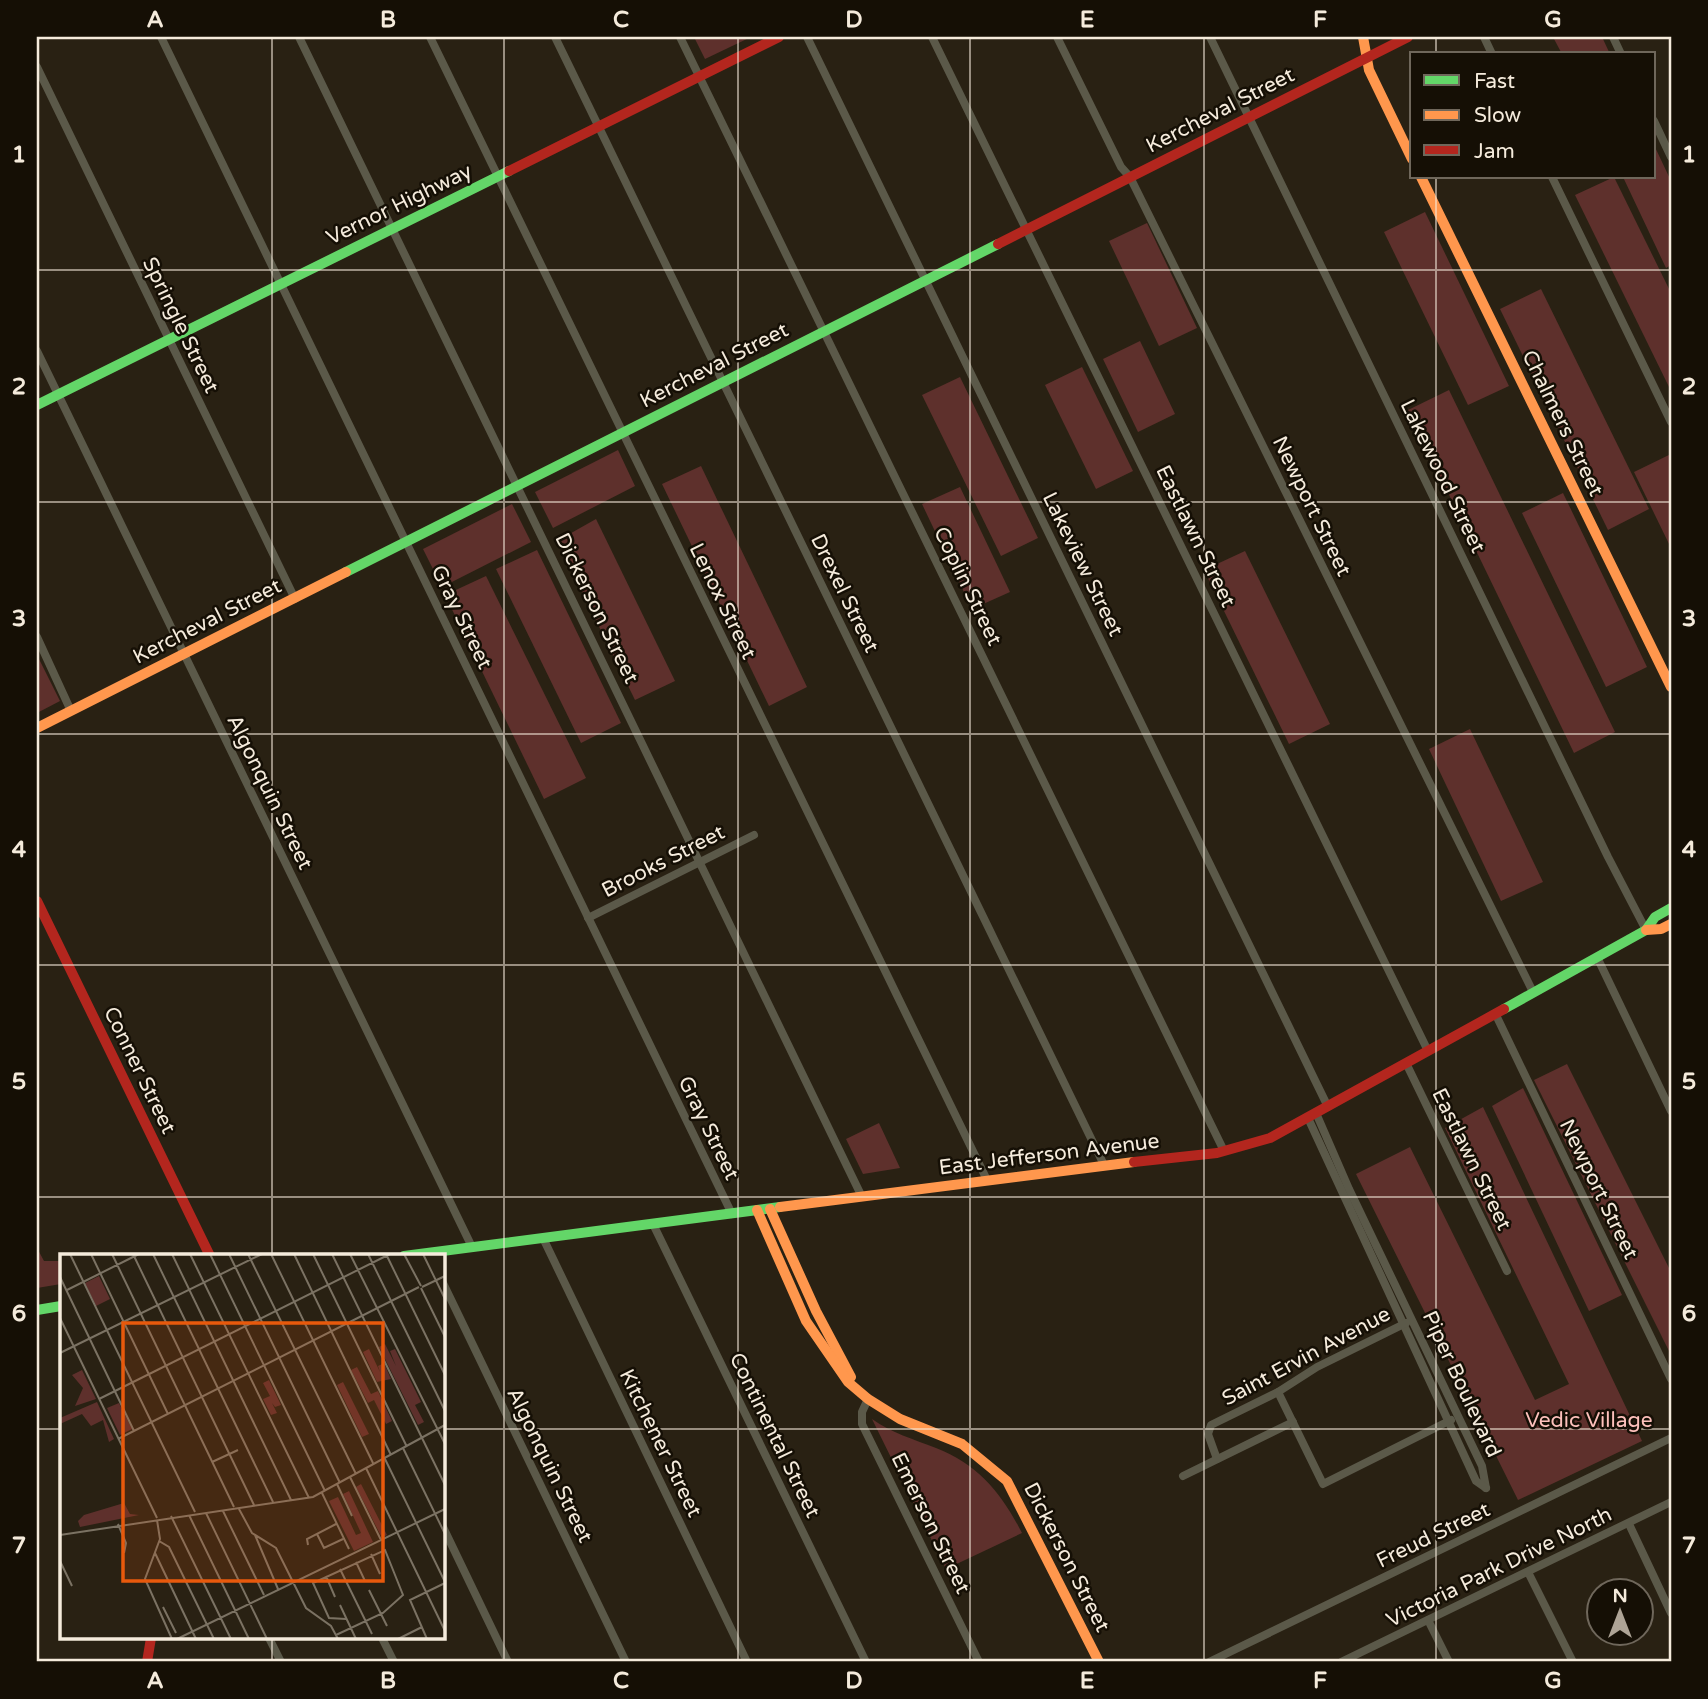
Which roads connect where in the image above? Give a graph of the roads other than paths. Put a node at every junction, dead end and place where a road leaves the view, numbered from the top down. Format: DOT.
graph roads {
  1 [pos="161,37"];
  2 [pos="299,37"];
  3 [pos="430,37"];
  4 [pos="555,37"];
  5 [pos="680,37"];
  6 [pos="779,37"];
  7 [pos="807,37"];
  8 [pos="932,37"];
  9 [pos="1057,37"];
  10 [pos="1210,37"];
  11 [pos="1363,37"];
  12 [pos="1408,37"];
  13 [pos="1368,57"];
  14 [pos="37,66"];
  15 [pos="700,76"];
  16 [pos="1249,117"];
  17 [pos="1656,125"];
  18 [pos="599,127"];
  19 [pos="1410,155"];
  20 [pos="1671,156"];
  21 [pos="498,176"];
  22 [pos="1130,177"];
  23 [pos="1421,178"];
  24 [pos="1552,178"];
  25 [pos="392,228"];
  26 [pos="1027,229"];
  27 [pos="925,280"];
  28 [pos="281,284"];
  29 [pos="824,331"];
  30 [pos="169,340"];
  31 [pos="37,351"];
  32 [pos="723,382"];
  33 [pos="58,395"];
  34 [pos="37,405"];
  35 [pos="1671,422"];
  36 [pos="622,433"];
  37 [pos="517,486"];
  38 [pos="407,542"];
  39 [pos="295,599"];
  40 [pos="37,637"];
  41 [pos="183,654"];
  42 [pos="1671,687"];
  43 [pos="71,711"];
  44 [pos="37,728"];
  45 [pos="754,835"];
  46 [pos="699,862"];
  47 [pos="37,901"];
  48 [pos="1671,908"];
  49 [pos="588,918"];
  50 [pos="1671,923"];
  51 [pos="1646,930"];
  52 [pos="1597,957"];
  53 [pos="1533,992"];
  54 [pos="1495,1013"];
  55 [pos="1428,1051"];
  56 [pos="1406,1063"];
  57 [pos="1328,1107"];
  58 [pos="1671,1111"];
  59 [pos="1312,1116"];
  60 [pos="1224,1151"];
  61 [pos="1104,1165"];
  62 [pos="987,1180"];
  63 [pos="862,1196"];
  64 [pos="769,1209"];
  65 [pos="757,1210"];
  66 [pos="732,1213"];
  67 [pos="653,1224"];
  68 [pos="543,1238"];
  69 [pos="472,1247"];
  70 [pos="208,1254"];
  71 [pos="434,1254"];
  72 [pos="1507,1271"];
  73 [pos="444,1285"];
  74 [pos="60,1306"];
  75 [pos="37,1310"];
  76 [pos="1412,1320"];
  77 [pos="1402,1325"];
  78 [pos="1671,1379"];
  79 [pos="856,1386"];
  80 [pos="1278,1392"];
  81 [pos="868,1399"];
  82 [pos="1458,1417"];
  83 [pos="1448,1421"];
  84 [pos="1293,1422"];
  85 [pos="1671,1438"];
  86 [pos="1217,1459"];
  87 [pos="1183,1476"];
  88 [pos="1671,1502"];
  89 [pos="1629,1524"];
  90 [pos="444,1529"];
  91 [pos="1528,1572"];
  92 [pos="1671,1612"];
  93 [pos="1428,1620"];
  94 [pos="151,1640"];
  95 [pos="270,1640"];
  96 [pos="383,1640"];
  97 [pos="148,1662"];
  98 [pos="281,1662"];
  99 [pos="394,1662"];
  100 [pos="508,1662"];
  101 [pos="626,1662"];
  102 [pos="747,1662"];
  103 [pos="866,1662"];
  104 [pos="979,1662"];
  105 [pos="1099,1662"];
  106 [pos="1209,1662"];
  107 [pos="1341,1662"];
  108 [pos="1448,1662"];
  109 [pos="1573,1662"];
  1 -- 28 [label="street, Gray Street"];
  2 -- 25 [label="street, Dickerson Street"];
  3 -- 21 [label="street, Lenox Street"];
  4 -- 18 [label="street, Drexel Street"];
  5 -- 15 [label="street, Coplin Street"];
  6 -- 15 [label="street, Vernor Highway"];
  7 -- 27 [label="street, Lakeview Street"];
  8 -- 26 [label="street, Eastlawn Street"];
  9 -- 22 [label="street, Newport Street"];
  10 -- 16 [label="street, Lakewood Street"];
  11 -- 13 [label="street"];
  12 -- 13 [label="street, Kercheval Street"];
  13 -- 16 [label="street, Kercheval Street"];
  13 -- 19 [label="street"];
  14 -- 30 [label="street, Springle Street"];
  15 -- 18 [label="street, Vernor Highway"];
  15 -- 29 [label="street, Coplin Street"];
  16 -- 22 [label="street, Kercheval Street"];
  16 -- 51 [label="street, Lakewood Street"];
  17 -- 20 [label="street"];
  18 -- 21 [label="street, Vernor Highway"];
  18 -- 32 [label="street, Drexel Street"];
  21 -- 25 [label="street, Vernor Highway"];
  21 -- 36 [label="street, Lenox Street"];
  22 -- 26 [label="street, Kercheval Street"];
  22 -- 53 [label="street, Newport Street"];
  23 -- 42 [label="street, Chalmers Street"];
  24 -- 35 [label="street"];
  25 -- 28 [label="street, Vernor Highway"];
  25 -- 37 [label="street, Dickerson Street"];
  26 -- 27 [label="street, Kercheval Street"];
  26 -- 55 [label="street, Eastlawn Street"];
  27 -- 29 [label="street, Kercheval Street"];
  27 -- 57 [label="street, Lakeview Street"];
  28 -- 30 [label="street, Vernor Highway"];
  28 -- 38 [label="street, Gray Street"];
  29 -- 32 [label="street, Kercheval Street"];
  29 -- 60 [label="street, Coplin Street"];
  30 -- 33 [label="street, Vernor Highway"];
  30 -- 39 [label="street, Springle Street"];
  31 -- 33 [label="street, Algonquin Street"];
  32 -- 36 [label="street, Kercheval Street"];
  32 -- 61 [label="street, Drexel Street"];
  33 -- 34 [label="street, Vernor Highway"];
  33 -- 41 [label="street, Algonquin Street"];
  36 -- 37 [label="street, Kercheval Street"];
  36 -- 62 [label="street, Lenox Street"];
  37 -- 38 [label="street, Kercheval Street"];
  37 -- 46 [label="street, Dickerson Street"];
  38 -- 39 [label="street, Kercheval Street"];
  38 -- 49 [label="street, Gray Street"];
  39 -- 41 [label="street, Kercheval Street"];
  40 -- 43 [label="street"];
  41 -- 43 [label="street, Kercheval Street"];
  41 -- 69 [label="street, Algonquin Street"];
  43 -- 44 [label="street, Kercheval Street"];
  45 -- 46 [label="street, Brooks Street"];
  46 -- 49 [label="street, Brooks Street"];
  46 -- 63 [label="street, Dickerson Street"];
  47 -- 70 [label="street, Conner Street"];
  48 -- 51 [label="street, East Jefferson Avenue"];
  49 -- 66 [label="street, Gray Street"];
  50 -- 51 [label="street, East Jefferson Avenue"];
  51 -- 52 [label="street, East Jefferson Avenue"];
  52 -- 53 [label="street, East Jefferson Avenue"];
  52 -- 58 [label="street"];
  53 -- 54 [label="street, East Jefferson Avenue"];
  54 -- 55 [label="street, East Jefferson Avenue"];
  54 -- 78 [label="street, Newport Street"];
  55 -- 56 [label="street, East Jefferson Avenue"];
  56 -- 57 [label="street, East Jefferson Avenue"];
  56 -- 72 [label="street, Eastlawn Street"];
  57 -- 59 [label="street, East Jefferson Avenue"];
  59 -- 60 [label="street, East Jefferson Avenue"];
  59 -- 76 [label="street, Piper Boulevard"];
  59 -- 77 [label="street, Piper Boulevard"];
  60 -- 61 [label="street, East Jefferson Avenue"];
  61 -- 62 [label="street, East Jefferson Avenue"];
  62 -- 63 [label="street, East Jefferson Avenue"];
  63 -- 64 [label="street, East Jefferson Avenue"];
  64 -- 65 [label="street, East Jefferson Avenue"];
  64 -- 79 [label="street, Dickerson Street"];
  65 -- 66 [label="street, East Jefferson Avenue"];
  65 -- 79 [label="street, Dickerson Street"];
  66 -- 67 [label="street, East Jefferson Avenue"];
  67 -- 68 [label="street, East Jefferson Avenue"];
  67 -- 103 [label="street, Continental Street"];
  68 -- 69 [label="street, East Jefferson Avenue"];
  68 -- 102 [label="street, Kitchener Street"];
  69 -- 71 [label="street, East Jefferson Avenue"];
  73 -- 101 [label="street, Algonquin Street"];
  74 -- 75 [label="street"];
  76 -- 77 [label="street, Saint Ervin Avenue"];
  76 -- 82 [label="street, Piper Boulevard"];
  77 -- 80 [label="street, Saint Ervin Avenue"];
  77 -- 83 [label="street, Piper Boulevard"];
  79 -- 81 [label="street, Dickerson Street"];
  80 -- 84 [label="street"];
  80 -- 86 [label="street, Saint Ervin Avenue"];
  81 -- 104 [label="street, Emerson Street"];
  81 -- 105 [label="street, Dickerson Street"];
  82 -- 83 [label="street"];
  82 -- 83 [label="street, Piper Boulevard"];
  83 -- 84 [label="street"];
  84 -- 86 [label="street"];
  85 -- 106 [label="street, Freud Street"];
  86 -- 87 [label="street"];
  88 -- 89 [label="street, Victoria Park Drive North"];
  89 -- 91 [label="street, Victoria Park Drive North"];
  89 -- 92 [label="street"];
  90 -- 100 [label="street"];
  91 -- 93 [label="street, Victoria Park Drive North"];
  91 -- 109 [label="street"];
  93 -- 107 [label="street, Victoria Park Drive North"];
  93 -- 108 [label="street"];
  94 -- 97 [label="street"];
  95 -- 98 [label="street"];
  96 -- 99 [label="street"];
}
